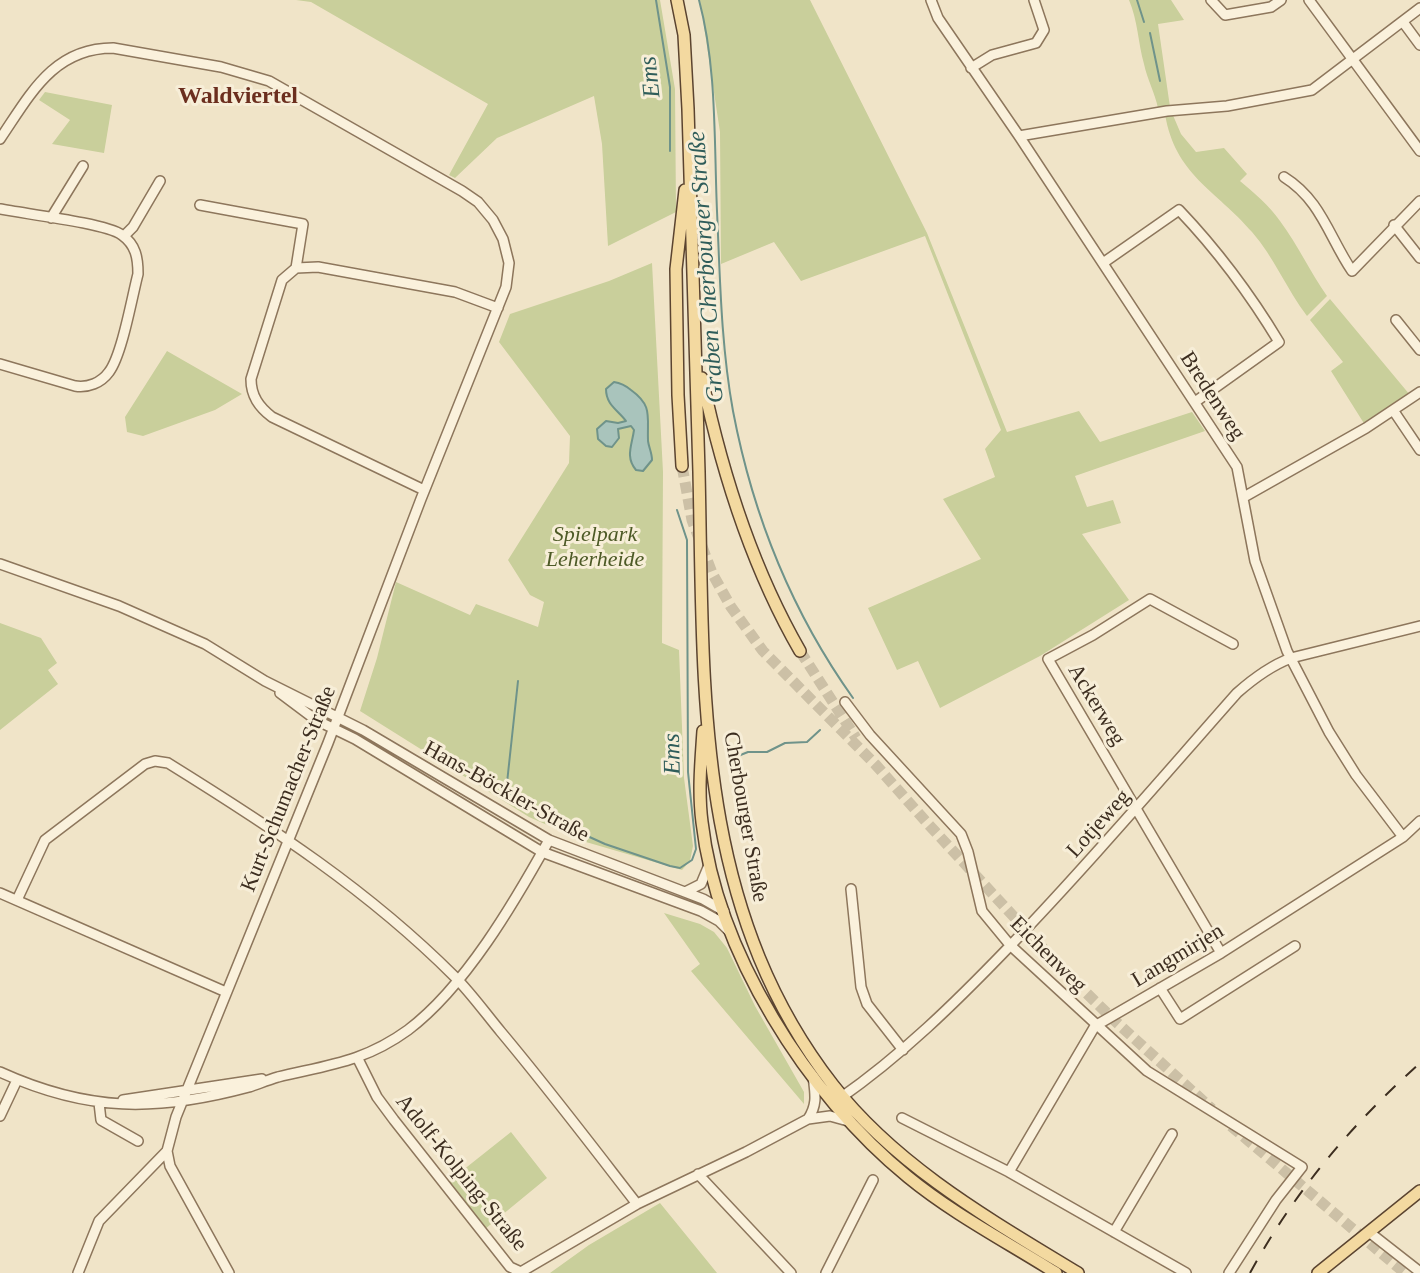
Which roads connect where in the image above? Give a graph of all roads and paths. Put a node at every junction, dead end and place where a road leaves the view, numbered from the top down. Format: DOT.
graph roads {
  1 [pos="677,0"];
  2 [pos="931,0"];
  3 [pos="1034,0"];
  4 [pos="1211,0"];
  5 [pos="1281,0"];
  6 [pos="1309,0"];
  7 [pos="1420,8"];
  8 [pos="1403,22"];
  9 [pos="1420,45"];
  10 [pos="1352,60"];
  11 [pos="971,68"];
  12 [pos="1019,136"];
  13 [pos="0,139"];
  14 [pos="1420,151"];
  15 [pos="689,157"];
  16 [pos="83,166"];
  17 [pos="1284,177"];
  18 [pos="160,181"];
  19 [pos="1420,201"];
  20 [pos="200,205"];
  21 [pos="0,209"];
  22 [pos="51,218"];
  23 [pos="1394,225"];
  24 [pos="124,236"];
  25 [pos="1420,258"];
  26 [pos="1103,263"];
  27 [pos="296,268"];
  28 [pos="498,308"];
  29 [pos="1396,320"];
  30 [pos="695,346"];
  31 [pos="1420,350"];
  32 [pos="0,364"];
  33 [pos="1420,392"];
  34 [pos="1195,402"];
  35 [pos="1393,410"];
  36 [pos="1420,450"];
  37 [pos="682,466"];
  38 [pos="424,490"];
  39 [pos="1244,497"];
  40 [pos="0,564"];
  41 [pos="1420,626"];
  42 [pos="1233,644"];
  43 [pos="800,651"];
  44 [pos="1291,658"];
  45 [pos="265,681"];
  46 [pos="705,701"];
  47 [pos="845,702"];
  48 [pos="338,717"];
  49 [pos="333,728"];
  50 [pos="1137,808"];
  51 [pos="1420,821"];
  52 [pos="1403,837"];
  53 [pos="288,838"];
  54 [pos="549,840"];
  55 [pos="542,852"];
  56 [pos="709,865"];
  57 [pos="851,889"];
  58 [pos="685,892"];
  59 [pos="0,893"];
  60 [pos="737,899"];
  61 [pos="17,900"];
  62 [pos="724,911"];
  63 [pos="710,915"];
  64 [pos="749,935"];
  65 [pos="736,943"];
  66 [pos="1010,945"];
  67 [pos="1295,946"];
  68 [pos="1221,953"];
  69 [pos="457,979"];
  70 [pos="1160,988"];
  71 [pos="226,992"];
  72 [pos="1095,1026"];
  73 [pos="903,1050"];
  74 [pos="358,1059"];
  75 [pos="0,1072"];
  76 [pos="813,1076"];
  77 [pos="276,1078"];
  78 [pos="17,1080"];
  79 [pos="188,1091"];
  80 [pos="838,1100"];
  81 [pos="183,1101"];
  82 [pos="103,1103"];
  83 [pos="0,1116"];
  84 [pos="902,1118"];
  85 [pos="808,1119"];
  86 [pos="848,1121"];
  87 [pos="1172,1134"];
  88 [pos="138,1141"];
  89 [pos="167,1151"];
  90 [pos="1009,1172"];
  91 [pos="698,1174"];
  92 [pos="873,1180"];
  93 [pos="1420,1191"];
  94 [pos="637,1204"];
  95 [pos="1114,1232"];
  96 [pos="1369,1232"];
  97 [pos="1420,1272"];
  98 [pos="78,1273"];
  99 [pos="229,1273"];
  100 [pos="791,1273"];
  101 [pos="826,1273"];
  102 [pos="1056,1273"];
  103 [pos="1078,1273"];
  104 [pos="1186,1273"];
  105 [pos="1229,1273"];
  106 [pos="1318,1273"];
  1 -- 15 [label="main road, Cherbourger Straße"];
  2 -- 11 [label="street, Bredenweg"];
  3 -- 11 [label="street"];
  4 -- 5 [label="street"];
  6 -- 10 [label="street"];
  7 -- 8 [label="street"];
  8 -- 9 [label="street"];
  8 -- 10 [label="street"];
  10 -- 12 [label="street"];
  10 -- 14 [label="street"];
  11 -- 12 [label="street, Bredenweg"];
  12 -- 26 [label="street, Bredenweg"];
  13 -- 28 [label="street, Kurt-Schumacher-Straße"];
  15 -- 30 [label="main road, Cherbourger Straße"];
  15 -- 37 [label="main road"];
  16 -- 22 [label="street"];
  17 -- 23 [label="street"];
  18 -- 24 [label="street"];
  19 -- 23 [label="street"];
  20 -- 27 [label="street"];
  21 -- 22 [label="street"];
  22 -- 24 [label="street"];
  23 -- 25 [label="street"];
  24 -- 32 [label="street"];
  26 -- 34 [label="street, Bredenweg"];
  26 -- 34 [label="street"];
  27 -- 28 [label="street"];
  27 -- 38 [label="street"];
  28 -- 38 [label="street, Kurt-Schumacher-Straße"];
  29 -- 31 [label="street"];
  30 -- 43 [label="main road"];
  30 -- 46 [label="main road, Cherbourger Straße"];
  33 -- 35 [label="street"];
  34 -- 39 [label="street, Bredenweg"];
  35 -- 36 [label="street"];
  35 -- 39 [label="street"];
  38 -- 48 [label="street, Kurt-Schumacher-Straße"];
  39 -- 44 [label="street, Bredenweg"];
  40 -- 45 [label="street, Hans-Böckler-Straße"];
  41 -- 44 [label="street, Lotjeweg"];
  42 -- 50 [label="street, Ackerweg"];
  44 -- 50 [label="street, Lotjeweg"];
  44 -- 52 [label="street, Bredenweg"];
  45 -- 48 [label="street, Hans-Böckler-Straße"];
  45 -- 49 [label="street, Hans-Böckler-Straße"];
  46 -- 56 [label="main road, Cherbourger Straße"];
  46 -- 60 [label="main road, Cherbourger Straße"];
  47 -- 66 [label="street, Eichenweg"];
  48 -- 49 [label="street, Kurt-Schumacher-Straße"];
  48 -- 54 [label="street, Hans-Böckler-Straße"];
  49 -- 53 [label="street, Kurt-Schumacher-Straße"];
  49 -- 55 [label="street, Hans-Böckler-Straße"];
  50 -- 66 [label="street, Lotjeweg"];
  50 -- 68 [label="street, Ackerweg"];
  51 -- 52 [label="street, Langmirjen"];
  52 -- 68 [label="street, Langmirjen"];
  53 -- 61 [label="street"];
  53 -- 69 [label="street"];
  53 -- 71 [label="street, Kurt-Schumacher-Straße"];
  54 -- 55 [label="street"];
  54 -- 58 [label="street, Hans-Böckler-Straße"];
  55 -- 63 [label="street, Hans-Böckler-Straße"];
  55 -- 69 [label="street"];
  56 -- 58 [label="street"];
  56 -- 62 [label="main road, Cherbourger Straße"];
  57 -- 73 [label="street"];
  58 -- 62 [label="street, Hans-Böckler-Straße"];
  59 -- 61 [label="street"];
  60 -- 62 [label="main road"];
  60 -- 64 [label="main road, Cherbourger Straße"];
  61 -- 71 [label="street"];
  62 -- 63 [label="street"];
  62 -- 64 [label="main road"];
  62 -- 65 [label="main road, Cherbourger Straße"];
  63 -- 65 [label="street, Hans-Böckler-Straße"];
  64 -- 80 [label="main road, Cherbourger Straße"];
  65 -- 76 [label="main road, Cherbourger Straße"];
  66 -- 72 [label="street, Eichenweg"];
  66 -- 73 [label="street, Lotjeweg"];
  67 -- 70 [label="street"];
  68 -- 70 [label="street, Langmirjen"];
  69 -- 74 [label="street"];
  69 -- 94 [label="street"];
  70 -- 72 [label="street, Langmirjen"];
  71 -- 79 [label="street, Kurt-Schumacher-Straße"];
  72 -- 90 [label="street, Langmirjen"];
  72 -- 105 [label="street, Eichenweg"];
  73 -- 80 [label="street, Lotjeweg"];
  74 -- 77 [label="street"];
  74 -- 94 [label="street, Adolf-Kolping-Straße"];
  75 -- 78 [label="street"];
  76 -- 80 [label="main road, Cherbourger Straße"];
  76 -- 85 [label="street"];
  77 -- 79 [label="street"];
  77 -- 81 [label="street"];
  78 -- 82 [label="street"];
  78 -- 83 [label="street"];
  79 -- 81 [label="street, Kurt-Schumacher-Straße"];
  79 -- 82 [label="street"];
  80 -- 86 [label="main road, Cherbourger Straße"];
  80 -- 103 [label="main road, Cherbourger Straße"];
  81 -- 82 [label="street"];
  81 -- 89 [label="street, Kurt-Schumacher-Straße"];
  82 -- 88 [label="street"];
  84 -- 90 [label="street"];
  85 -- 86 [label="street, Adolf-Kolping-Straße"];
  85 -- 91 [label="street, Adolf-Kolping-Straße"];
  86 -- 102 [label="main road, Cherbourger Straße"];
  87 -- 95 [label="street"];
  89 -- 98 [label="street"];
  89 -- 99 [label="street"];
  90 -- 95 [label="street"];
  91 -- 94 [label="street, Adolf-Kolping-Straße"];
  91 -- 100 [label="street"];
  92 -- 101 [label="street"];
  93 -- 96 [label="main road"];
  95 -- 104 [label="street"];
  96 -- 97 [label="street"];
  96 -- 106 [label="main road"];
}
